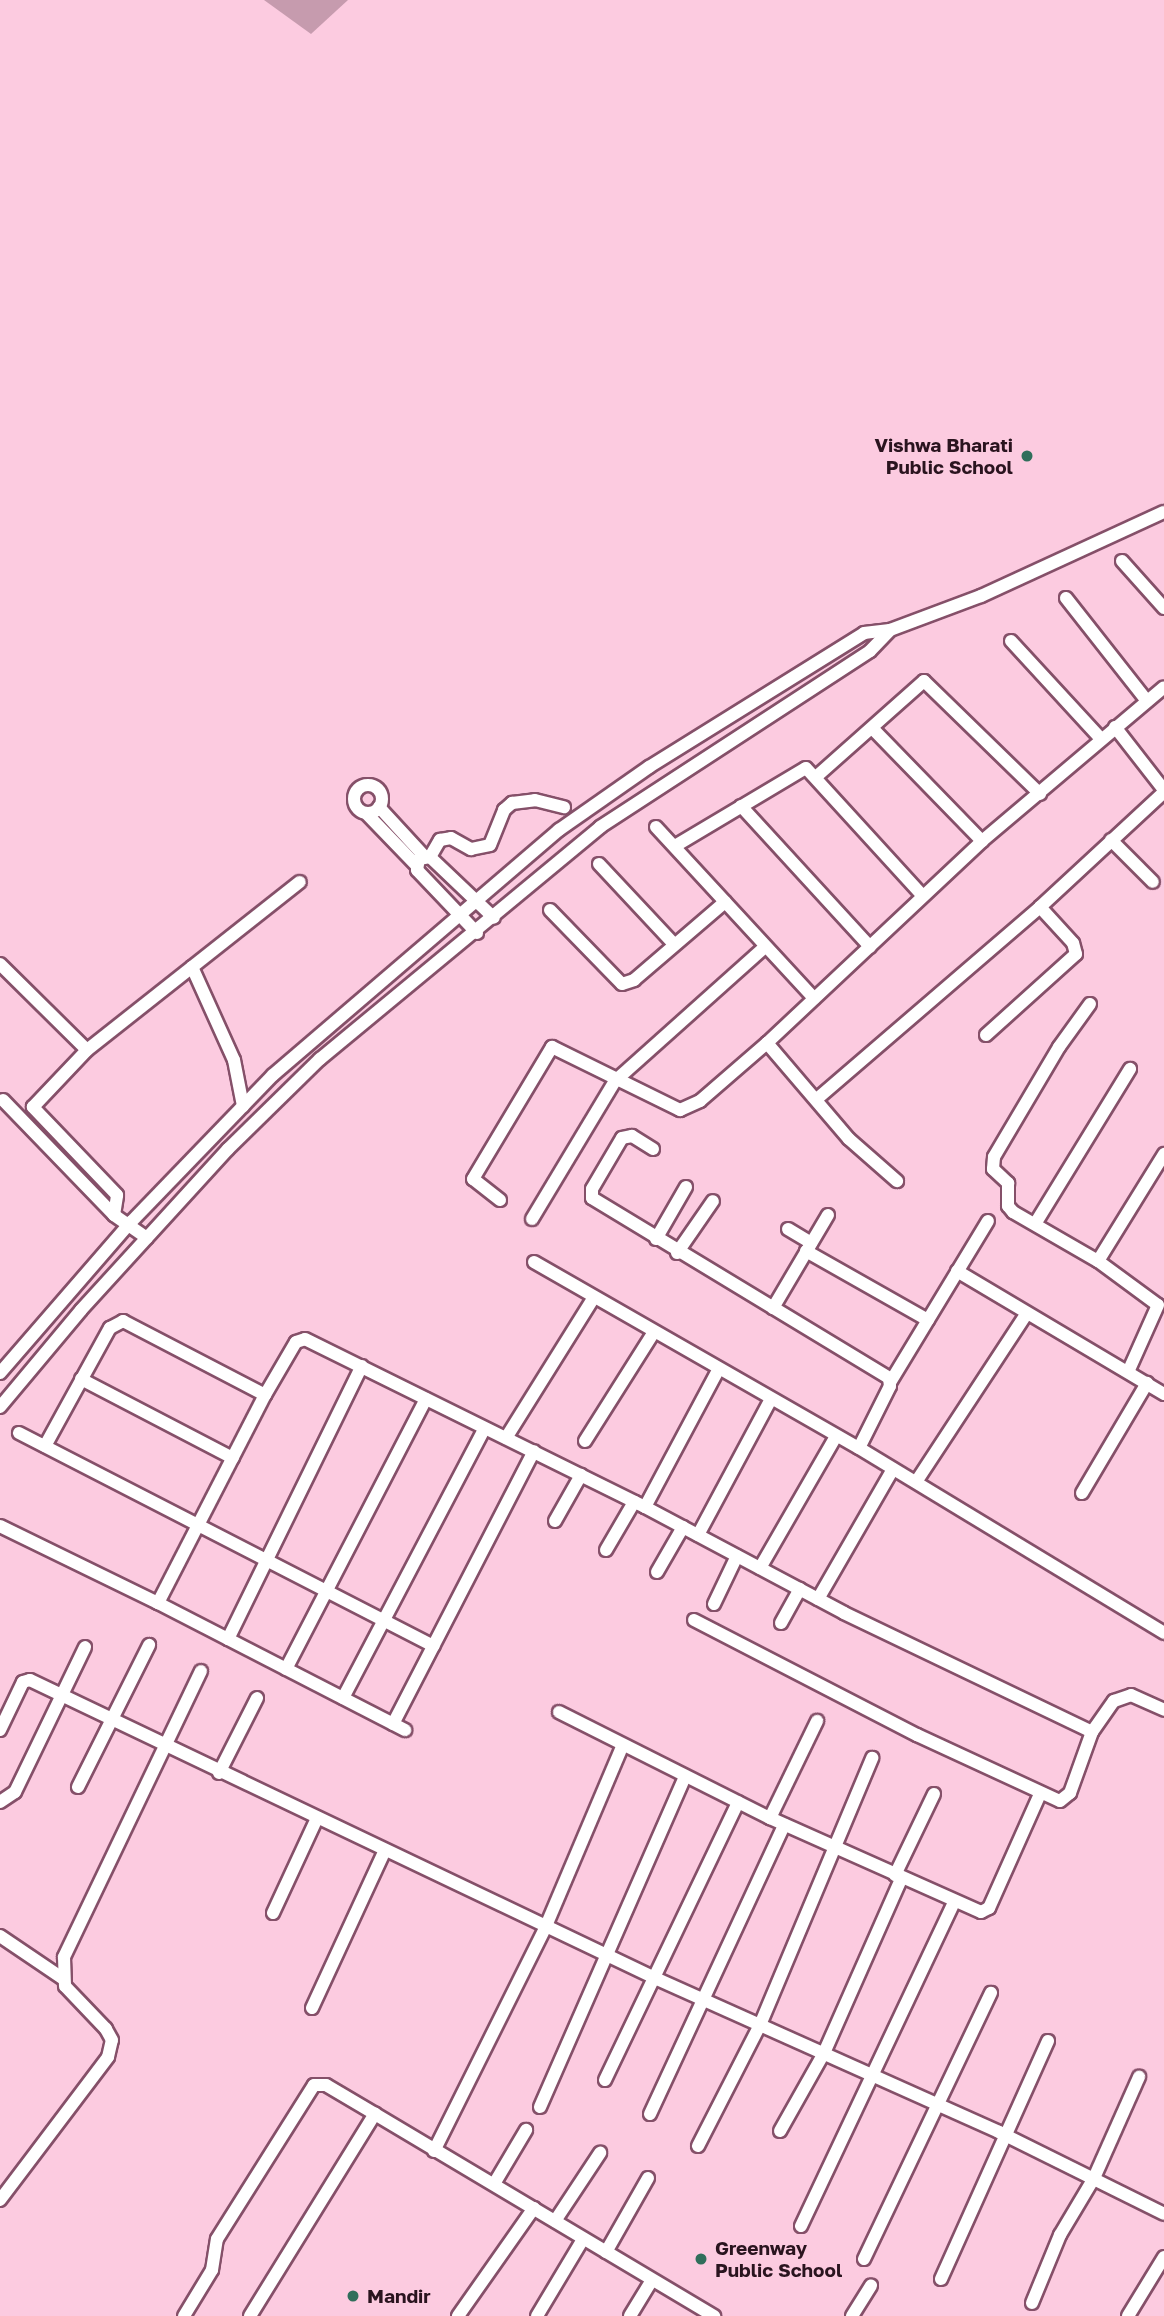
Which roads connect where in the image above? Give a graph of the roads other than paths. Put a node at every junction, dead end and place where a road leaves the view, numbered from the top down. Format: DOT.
graph roads {
  1 [pos="1164,512"];
  2 [pos="1122,561"];
  3 [pos="1066,598"];
  4 [pos="1164,608"];
  5 [pos="890,630"];
  6 [pos="1011,642"];
  7 [pos="1164,687"];
  8 [pos="1147,701"];
  9 [pos="1115,727"];
  10 [pos="874,730"];
  11 [pos="1101,739"];
  12 [pos="817,776"];
  13 [pos="1164,791"];
  14 [pos="1040,794"];
  15 [pos="741,806"];
  16 [pos="379,807"];
  17 [pos="564,807"];
  18 [pos="366,813"];
  19 [pos="656,827"];
  20 [pos="1111,840"];
  21 [pos="982,841"];
  22 [pos="675,846"];
  23 [pos="424,859"];
  24 [pos="599,864"];
  25 [pos="299,882"];
  26 [pos="1153,882"];
  27 [pos="923,896"];
  28 [pos="478,902"];
  29 [pos="725,902"];
  30 [pos="1040,907"];
  31 [pos="550,910"];
  32 [pos="461,916"];
  33 [pos="494,918"];
  34 [pos="477,933"];
  35 [pos="673,943"];
  36 [pos="765,947"];
  37 [pos="870,947"];
  38 [pos="0,964"];
  39 [pos="192,967"];
  40 [pos="814,998"];
  41 [pos="1090,1004"];
  42 [pos="986,1035"];
  43 [pos="767,1043"];
  44 [pos="87,1050"];
  45 [pos="1130,1069"];
  46 [pos="273,1075"];
  47 [pos="615,1081"];
  48 [pos="286,1090"];
  49 [pos="818,1098"];
  50 [pos="3,1100"];
  51 [pos="243,1106"];
  52 [pos="653,1149"];
  53 [pos="1164,1154"];
  54 [pos="897,1181"];
  55 [pos="686,1187"];
  56 [pos="500,1200"];
  57 [pos="713,1201"];
  58 [pos="114,1215"];
  59 [pos="828,1215"];
  60 [pos="532,1219"];
  61 [pos="988,1221"];
  62 [pos="131,1222"];
  63 [pos="1035,1224"];
  64 [pos="789,1229"];
  65 [pos="147,1238"];
  66 [pos="656,1239"];
  67 [pos="808,1247"];
  68 [pos="677,1253"];
  69 [pos="1098,1261"];
  70 [pos="534,1262"];
  71 [pos="957,1271"];
  72 [pos="594,1297"];
  73 [pos="1161,1301"];
  74 [pos="773,1307"];
  75 [pos="1027,1313"];
  76 [pos="928,1320"];
  77 [pos="654,1332"];
  78 [pos="362,1366"];
  79 [pos="719,1370"];
  80 [pos="1128,1372"];
  81 [pos="0,1373"];
  82 [pos="81,1379"];
  83 [pos="891,1381"];
  84 [pos="1147,1383"];
  85 [pos="1164,1394"];
  86 [pos="265,1395"];
  87 [pos="426,1399"];
  88 [pos="770,1401"];
  89 [pos="0,1407"];
  90 [pos="484,1430"];
  91 [pos="19,1433"];
  92 [pos="506,1438"];
  93 [pos="835,1438"];
  94 [pos="585,1441"];
  95 [pos="45,1446"];
  96 [pos="859,1448"];
  97 [pos="534,1451"];
  98 [pos="233,1458"];
  99 [pos="893,1469"];
  100 [pos="581,1475"];
  101 [pos="916,1482"];
  102 [pos="1082,1493"];
  103 [pos="639,1504"];
  104 [pos="555,1521"];
  105 [pos="199,1526"];
  106 [pos="0,1527"];
  107 [pos="684,1527"];
  108 [pos="698,1535"];
  109 [pos="606,1550"];
  110 [pos="737,1556"];
  111 [pos="268,1561"];
  112 [pos="761,1568"];
  113 [pos="657,1572"];
  114 [pos="800,1589"];
  115 [pos="326,1591"];
  116 [pos="818,1599"];
  117 [pos="158,1603"];
  118 [pos="714,1604"];
  119 [pos="694,1620"];
  120 [pos="384,1621"];
  121 [pos="781,1623"];
  122 [pos="1164,1633"];
  123 [pos="228,1639"];
  124 [pos="149,1646"];
  125 [pos="433,1646"];
  126 [pos="85,1647"];
  127 [pos="286,1669"];
  128 [pos="201,1671"];
  129 [pos="61,1694"];
  130 [pos="257,1698"];
  131 [pos="343,1698"];
  132 [pos="1164,1710"];
  133 [pos="559,1712"];
  134 [pos="111,1717"];
  135 [pos="817,1721"];
  136 [pos="393,1724"];
  137 [pos="0,1730"];
  138 [pos="405,1730"];
  139 [pos="1092,1731"];
  140 [pos="165,1747"];
  141 [pos="622,1747"];
  142 [pos="872,1758"];
  143 [pos="219,1773"];
  144 [pos="685,1777"];
  145 [pos="78,1787"];
  146 [pos="934,1794"];
  147 [pos="1040,1794"];
  148 [pos="0,1802"];
  149 [pos="738,1802"];
  150 [pos="317,1818"];
  151 [pos="770,1818"];
  152 [pos="784,1825"];
  153 [pos="832,1847"];
  154 [pos="384,1852"];
  155 [pos="898,1877"];
  156 [pos="954,1903"];
  157 [pos="273,1913"];
  158 [pos="546,1926"];
  159 [pos="0,1937"];
  160 [pos="608,1955"];
  161 [pos="62,1978"];
  162 [pos="657,1979"];
  163 [pos="991,1993"];
  164 [pos="705,1999"];
  165 [pos="312,2008"];
  166 [pos="760,2025"];
  167 [pos="1048,2041"];
  168 [pos="824,2053"];
  169 [pos="874,2077"];
  170 [pos="1139,2077"];
  171 [pos="605,2080"];
  172 [pos="936,2104"];
  173 [pos="540,2107"];
  174 [pos="374,2114"];
  175 [pos="650,2114"];
  176 [pos="526,2130"];
  177 [pos="780,2131"];
  178 [pos="1006,2136"];
  179 [pos="698,2146"];
  180 [pos="434,2151"];
  181 [pos="600,2153"];
  182 [pos="648,2178"];
  183 [pos="1094,2178"];
  184 [pos="494,2184"];
  185 [pos="0,2200"];
  186 [pos="534,2208"];
  187 [pos="1164,2214"];
  188 [pos="555,2221"];
  189 [pos="800,2226"];
  190 [pos="583,2239"];
  191 [pos="606,2252"];
  192 [pos="1164,2257"];
  193 [pos="863,2259"];
  194 [pos="941,2279"];
  195 [pos="652,2280"];
  196 [pos="871,2286"];
  197 [pos="1032,2303"];
  198 [pos="709,2315"];
  199 [pos="184,2316"];
  200 [pos="250,2316"];
  201 [pos="458,2316"];
  202 [pos="537,2316"];
  203 [pos="630,2316"];
  204 [pos="852,2316"];
  205 [pos="1128,2316"];
  1 -- 5 [label="street"];
  2 -- 4 [label="street"];
  3 -- 8 [label="street"];
  5 -- 28 [label="street"];
  5 -- 33 [label="street"];
  6 -- 11 [label="street"];
  7 -- 8 [label="street"];
  8 -- 9 [label="street"];
  9 -- 11 [label="street"];
  9 -- 13 [label="street"];
  10 -- 12 [label="street"];
  10 -- 14 [label="street"];
  10 -- 21 [label="street"];
  11 -- 14 [label="street"];
  12 -- 15 [label="street"];
  12 -- 27 [label="street"];
  13 -- 20 [label="street"];
  14 -- 21 [label="street"];
  15 -- 22 [label="street"];
  15 -- 37 [label="street"];
  16 -- 18 [label="street"];
  16 -- 18 [label="street"];
  16 -- 23 [label="street"];
  17 -- 23 [label="street"];
  18 -- 23 [label="street"];
  19 -- 22 [label="street"];
  20 -- 26 [label="street"];
  20 -- 30 [label="street"];
  21 -- 27 [label="street"];
  22 -- 29 [label="street"];
  23 -- 28 [label="street"];
  23 -- 32 [label="street"];
  24 -- 35 [label="street"];
  25 -- 39 [label="street"];
  27 -- 37 [label="street"];
  28 -- 32 [label="street"];
  28 -- 33 [label="street"];
  29 -- 35 [label="street"];
  29 -- 36 [label="street"];
  30 -- 42 [label="street"];
  30 -- 49 [label="street"];
  31 -- 35 [label="street"];
  32 -- 34 [label="street"];
  32 -- 46 [label="street"];
  33 -- 34 [label="street"];
  34 -- 48 [label="street"];
  36 -- 40 [label="street"];
  36 -- 47 [label="street"];
  37 -- 40 [label="street"];
  38 -- 44 [label="street"];
  39 -- 44 [label="street"];
  39 -- 51 [label="street"];
  40 -- 43 [label="street"];
  41 -- 63 [label="street"];
  43 -- 47 [label="street"];
  43 -- 49 [label="street"];
  44 -- 58 [label="street"];
  45 -- 63 [label="street"];
  46 -- 48 [label="street"];
  46 -- 51 [label="street"];
  47 -- 56 [label="street"];
  47 -- 60 [label="street"];
  48 -- 65 [label="street"];
  49 -- 54 [label="street"];
  50 -- 58 [label="street"];
  51 -- 62 [label="street"];
  52 -- 66 [label="street"];
  53 -- 69 [label="street"];
  55 -- 66 [label="street"];
  57 -- 68 [label="street"];
  58 -- 62 [label="street"];
  59 -- 67 [label="street"];
  61 -- 71 [label="street"];
  62 -- 65 [label="street"];
  62 -- 81 [label="street"];
  63 -- 69 [label="street"];
  64 -- 67 [label="street"];
  65 -- 89 [label="street"];
  66 -- 68 [label="street"];
  67 -- 74 [label="street"];
  67 -- 76 [label="street"];
  68 -- 74 [label="street"];
  69 -- 73 [label="street"];
  70 -- 72 [label="street"];
  71 -- 75 [label="street"];
  71 -- 76 [label="street"];
  72 -- 77 [label="street"];
  72 -- 92 [label="street"];
  73 -- 80 [label="street"];
  74 -- 83 [label="street"];
  75 -- 80 [label="street"];
  75 -- 101 [label="street"];
  76 -- 83 [label="street"];
  77 -- 79 [label="street"];
  77 -- 94 [label="street"];
  78 -- 86 [label="street"];
  78 -- 87 [label="street"];
  78 -- 111 [label="street"];
  79 -- 88 [label="street"];
  79 -- 103 [label="street"];
  80 -- 84 [label="street"];
  82 -- 86 [label="street"];
  82 -- 95 [label="street"];
  82 -- 98 [label="street"];
  83 -- 96 [label="street"];
  84 -- 85 [label="street"];
  84 -- 102 [label="street"];
  86 -- 98 [label="street"];
  87 -- 90 [label="street"];
  87 -- 115 [label="street"];
  88 -- 93 [label="street"];
  88 -- 108 [label="street"];
  90 -- 92 [label="street"];
  90 -- 120 [label="street"];
  91 -- 95 [label="street"];
  92 -- 97 [label="street"];
  93 -- 96 [label="street"];
  93 -- 112 [label="street"];
  95 -- 105 [label="street"];
  96 -- 99 [label="street"];
  97 -- 100 [label="street"];
  97 -- 125 [label="street"];
  98 -- 105 [label="street"];
  99 -- 101 [label="street"];
  99 -- 116 [label="street"];
  100 -- 103 [label="street"];
  100 -- 104 [label="street"];
  101 -- 122 [label="street"];
  103 -- 107 [label="street"];
  103 -- 109 [label="street"];
  105 -- 111 [label="street"];
  105 -- 117 [label="street"];
  106 -- 117 [label="street"];
  107 -- 108 [label="street"];
  107 -- 113 [label="street"];
  108 -- 110 [label="street"];
  110 -- 112 [label="street"];
  110 -- 118 [label="street"];
  111 -- 115 [label="street"];
  111 -- 123 [label="street"];
  112 -- 114 [label="street"];
  114 -- 116 [label="street"];
  114 -- 121 [label="street"];
  115 -- 120 [label="street"];
  115 -- 127 [label="street"];
  116 -- 139 [label="street"];
  117 -- 123 [label="street"];
  119 -- 147 [label="street"];
  120 -- 125 [label="street"];
  120 -- 131 [label="street"];
  123 -- 127 [label="street"];
  124 -- 134 [label="street"];
  125 -- 136 [label="street"];
  126 -- 129 [label="street"];
  127 -- 131 [label="street"];
  128 -- 140 [label="street"];
  129 -- 134 [label="street"];
  129 -- 137 [label="street"];
  129 -- 148 [label="street"];
  130 -- 143 [label="street"];
  131 -- 136 [label="street"];
  132 -- 139 [label="street"];
  133 -- 141 [label="street"];
  134 -- 140 [label="street"];
  134 -- 145 [label="street"];
  135 -- 151 [label="street"];
  136 -- 138 [label="street"];
  139 -- 147 [label="street"];
  140 -- 143 [label="street"];
  140 -- 161 [label="street"];
  141 -- 144 [label="street"];
  141 -- 158 [label="street"];
  142 -- 153 [label="street"];
  143 -- 150 [label="street"];
  144 -- 149 [label="street"];
  144 -- 160 [label="street"];
  146 -- 155 [label="street"];
  147 -- 156 [label="street"];
  149 -- 151 [label="street"];
  149 -- 162 [label="street"];
  150 -- 154 [label="street"];
  150 -- 157 [label="street"];
  151 -- 152 [label="street"];
  152 -- 153 [label="street"];
  152 -- 164 [label="street"];
  153 -- 155 [label="street"];
  153 -- 166 [label="street"];
  154 -- 158 [label="street"];
  154 -- 165 [label="street"];
  155 -- 156 [label="street"];
  155 -- 168 [label="street"];
  156 -- 169 [label="street"];
  158 -- 160 [label="street"];
  158 -- 180 [label="street"];
  159 -- 161 [label="street"];
  160 -- 162 [label="street"];
  160 -- 173 [label="street"];
  161 -- 185 [label="street"];
  162 -- 164 [label="street"];
  162 -- 171 [label="street"];
  163 -- 172 [label="street"];
  164 -- 166 [label="street"];
  164 -- 175 [label="street"];
  166 -- 168 [label="street"];
  166 -- 179 [label="street"];
  167 -- 178 [label="street"];
  168 -- 169 [label="street"];
  168 -- 177 [label="street"];
  169 -- 172 [label="street"];
  169 -- 189 [label="street"];
  170 -- 183 [label="street"];
  172 -- 178 [label="street"];
  172 -- 193 [label="street"];
  174 -- 180 [label="street"];
  174 -- 199 [label="street"];
  174 -- 200 [label="street"];
  176 -- 184 [label="street"];
  178 -- 183 [label="street"];
  178 -- 194 [label="street"];
  180 -- 184 [label="street"];
  181 -- 188 [label="street"];
  182 -- 191 [label="street"];
  183 -- 187 [label="street"];
  183 -- 197 [label="street"];
  184 -- 186 [label="street"];
  186 -- 188 [label="street"];
  186 -- 201 [label="street"];
  188 -- 190 [label="street"];
  190 -- 191 [label="street"];
  190 -- 202 [label="street"];
  191 -- 195 [label="street"];
  192 -- 205 [label="street"];
  195 -- 198 [label="street"];
  195 -- 203 [label="street"];
  196 -- 204 [label="street"];
}
